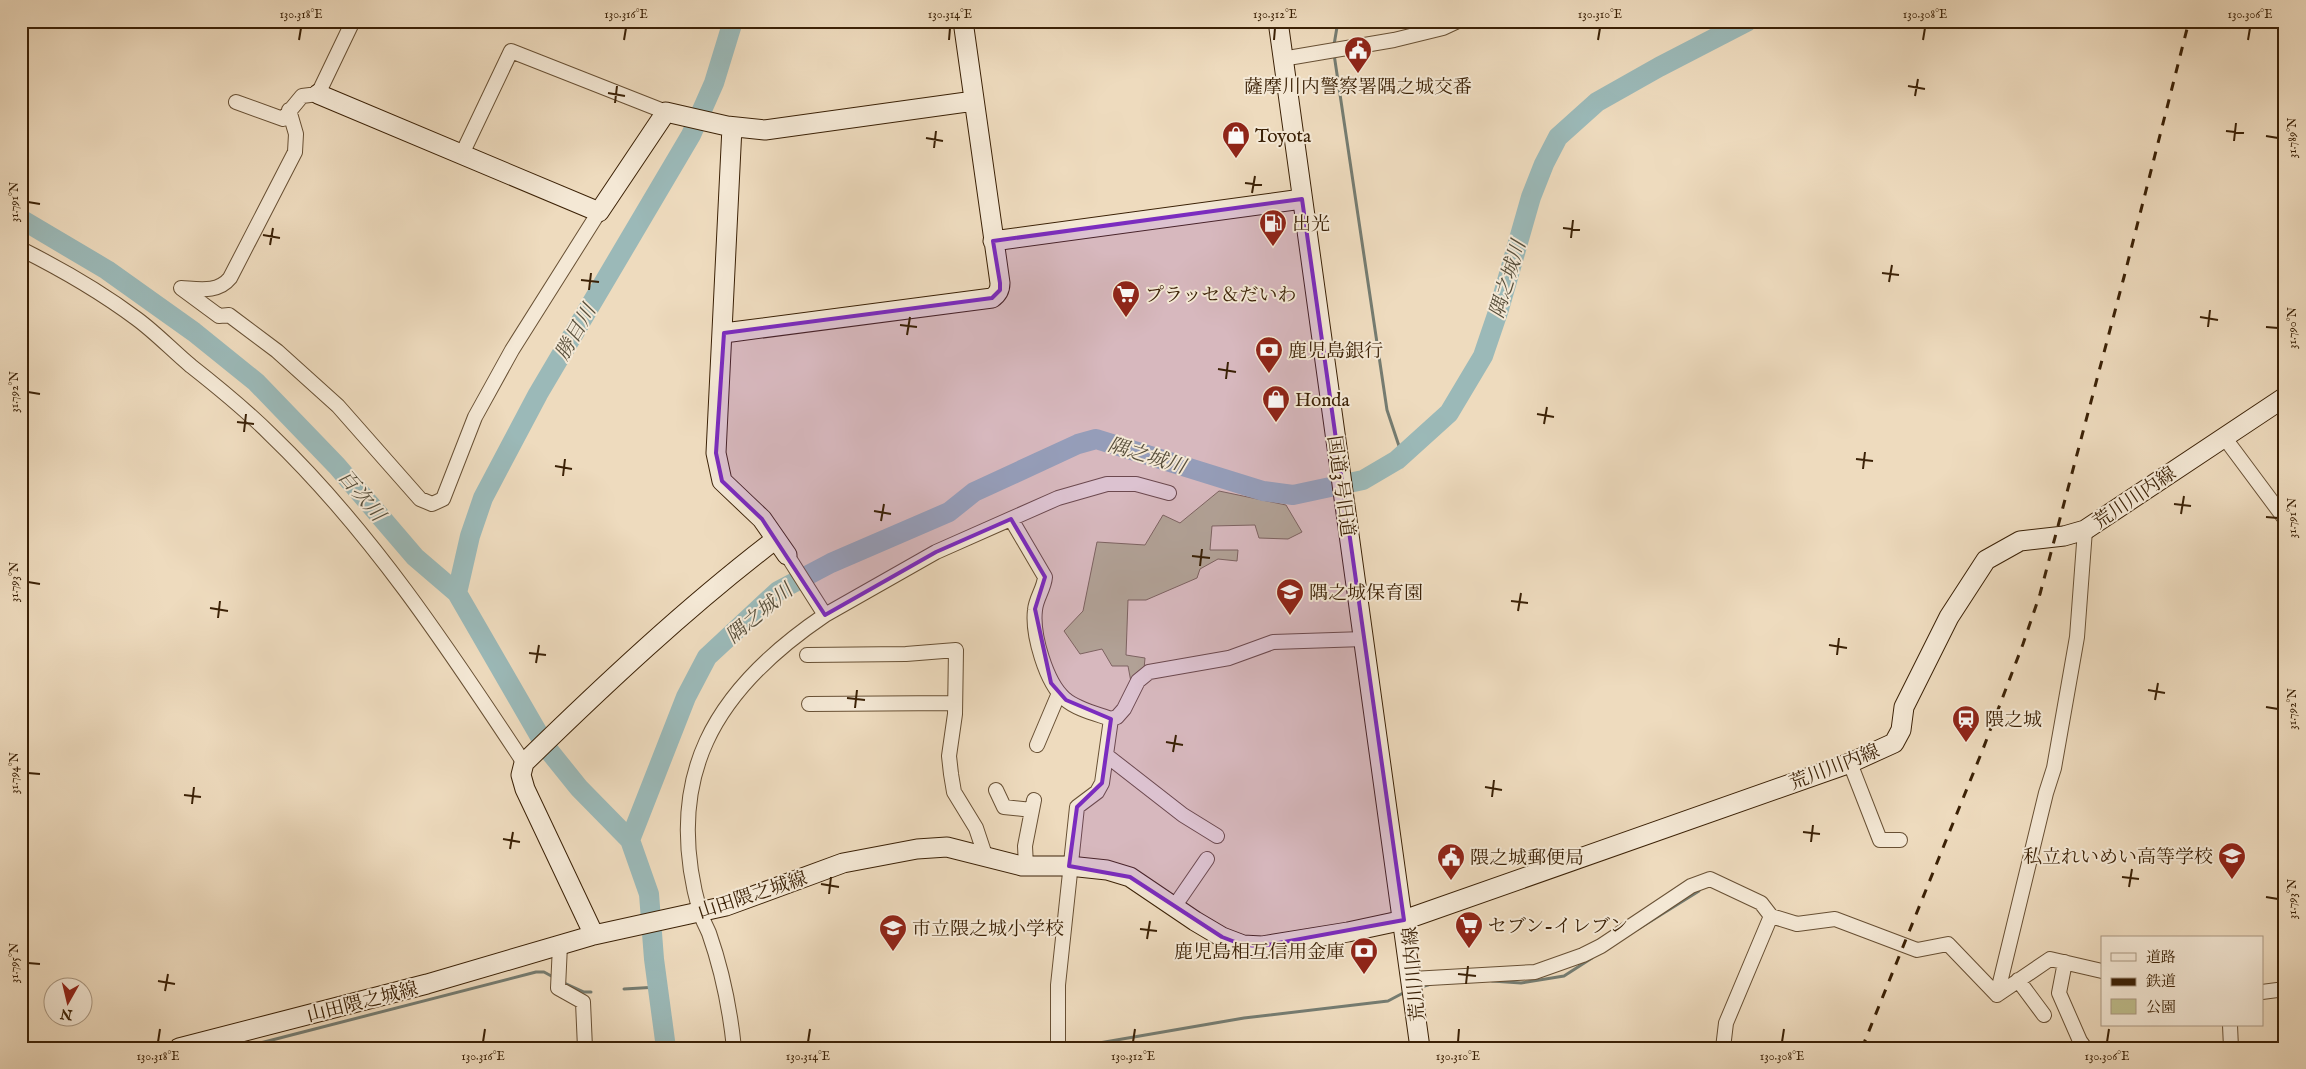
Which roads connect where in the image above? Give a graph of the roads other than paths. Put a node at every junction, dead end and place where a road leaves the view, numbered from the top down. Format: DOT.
graph roads {
  1 [pos="353,21"];
  2 [pos="963,21"];
  3 [pos="1278,21"];
  4 [pos="1458,21"];
  5 [pos="1282,59"];
  6 [pos="318,94"];
  7 [pos="236,102"];
  8 [pos="974,102"];
  9 [pos="289,110"];
  10 [pos="669,113"];
  11 [pos="730,127"];
  12 [pos="462,154"];
  13 [pos="1302,199"];
  14 [pos="599,212"];
  15 [pos="993,241"];
  16 [pos="21,249"];
  17 [pos="724,333"];
  18 [pos="2285,398"];
  19 [pos="2224,437"];
  20 [pos="1169,493"];
  21 [pos="1011,518"];
  22 [pos="2285,519"];
  23 [pos="2085,530"];
  24 [pos="776,539"];
  25 [pos="787,555"];
  26 [pos="823,613"];
  27 [pos="1364,639"];
  28 [pos="807,654"];
  29 [pos="1059,693"];
  30 [pos="955,703"];
  31 [pos="809,704"];
  32 [pos="1111,720"];
  33 [pos="1030,728"];
  34 [pos="1045,728"];
  35 [pos="1038,746"];
  36 [pos="1106,755"];
  37 [pos="526,761"];
  38 [pos="1850,763"];
  39 [pos="996,790"];
  40 [pos="1217,836"];
  41 [pos="1900,840"];
  42 [pos="985,856"];
  43 [pos="1207,859"];
  44 [pos="1026,866"];
  45 [pos="1069,866"];
  46 [pos="1174,907"];
  47 [pos="697,913"];
  48 [pos="1771,916"];
  49 [pos="1404,920"];
  50 [pos="601,933"];
  51 [pos="560,945"];
  52 [pos="2065,962"];
  53 [pos="2101,971"];
  54 [pos="2018,980"];
  55 [pos="1413,986"];
  56 [pos="2285,989"];
  57 [pos="2264,992"];
  58 [pos="1997,995"];
  59 [pos="2044,1015"];
  60 [pos="2230,1026"];
  61 [pos="179,1048"];
  62 [pos="585,1048"];
  63 [pos="734,1048"];
  64 [pos="1058,1048"];
  65 [pos="1420,1048"];
  66 [pos="1723,1048"];
  67 [pos="2085,1048"];
  68 [pos="2231,1048"];
  1 -- 6 [label="street"];
  2 -- 8 [label="street"];
  3 -- 5 [label="street, 国道3号旧道"];
  4 -- 5 [label="street"];
  5 -- 13 [label="street, 国道3号旧道"];
  6 -- 9 [label="street"];
  6 -- 12 [label="street"];
  7 -- 9 [label="street"];
  8 -- 11 [label="street"];
  8 -- 15 [label="street"];
  9 -- 14 [label="street"];
  10 -- 11 [label="street"];
  10 -- 12 [label="street"];
  10 -- 14 [label="street"];
  11 -- 17 [label="street"];
  12 -- 14 [label="street"];
  13 -- 15 [label="street"];
  13 -- 27 [label="street, 国道3号旧道"];
  15 -- 17 [label="street"];
  16 -- 37 [label="street"];
  17 -- 24 [label="street"];
  18 -- 19 [label="street, 荒川川内線"];
  19 -- 22 [label="street"];
  19 -- 23 [label="street, 荒川川内線"];
  20 -- 21 [label="street"];
  21 -- 26 [label="street"];
  21 -- 29 [label="street"];
  23 -- 38 [label="street, 荒川川内線"];
  23 -- 58 [label="street"];
  24 -- 25 [label="street"];
  24 -- 37 [label="street"];
  25 -- 26 [label="street"];
  26 -- 47 [label="street"];
  27 -- 32 [label="street"];
  27 -- 49 [label="street, 国道3号旧道"];
  28 -- 30 [label="street"];
  29 -- 32 [label="street"];
  29 -- 34 [label="street"];
  30 -- 31 [label="street"];
  30 -- 42 [label="street"];
  32 -- 36 [label="street"];
  33 -- 34 [label="street"];
  34 -- 35 [label="street"];
  36 -- 40 [label="street"];
  36 -- 45 [label="street"];
  37 -- 50 [label="street"];
  38 -- 41 [label="street"];
  38 -- 49 [label="street, 荒川川内線"];
  39 -- 44 [label="street"];
  42 -- 44 [label="street, 山田隈之城線"];
  42 -- 47 [label="street, 山田隈之城線"];
  43 -- 46 [label="street"];
  44 -- 45 [label="street, 山田隈之城線"];
  45 -- 46 [label="street, 山田隈之城線"];
  45 -- 64 [label="street"];
  46 -- 49 [label="street, 山田隈之城線"];
  47 -- 50 [label="street, 山田隈之城線"];
  47 -- 63 [label="street"];
  48 -- 55 [label="street"];
  48 -- 58 [label="street"];
  48 -- 66 [label="street"];
  49 -- 55 [label="street, 荒川川内線"];
  50 -- 51 [label="street, 山田隈之城線"];
  51 -- 61 [label="street, 山田隈之城線"];
  51 -- 62 [label="street"];
  52 -- 53 [label="street"];
  52 -- 54 [label="street"];
  52 -- 67 [label="street"];
  54 -- 58 [label="street"];
  54 -- 59 [label="street"];
  55 -- 65 [label="street, 荒川川内線"];
  56 -- 57 [label="street"];
  60 -- 68 [label="street"];
}
